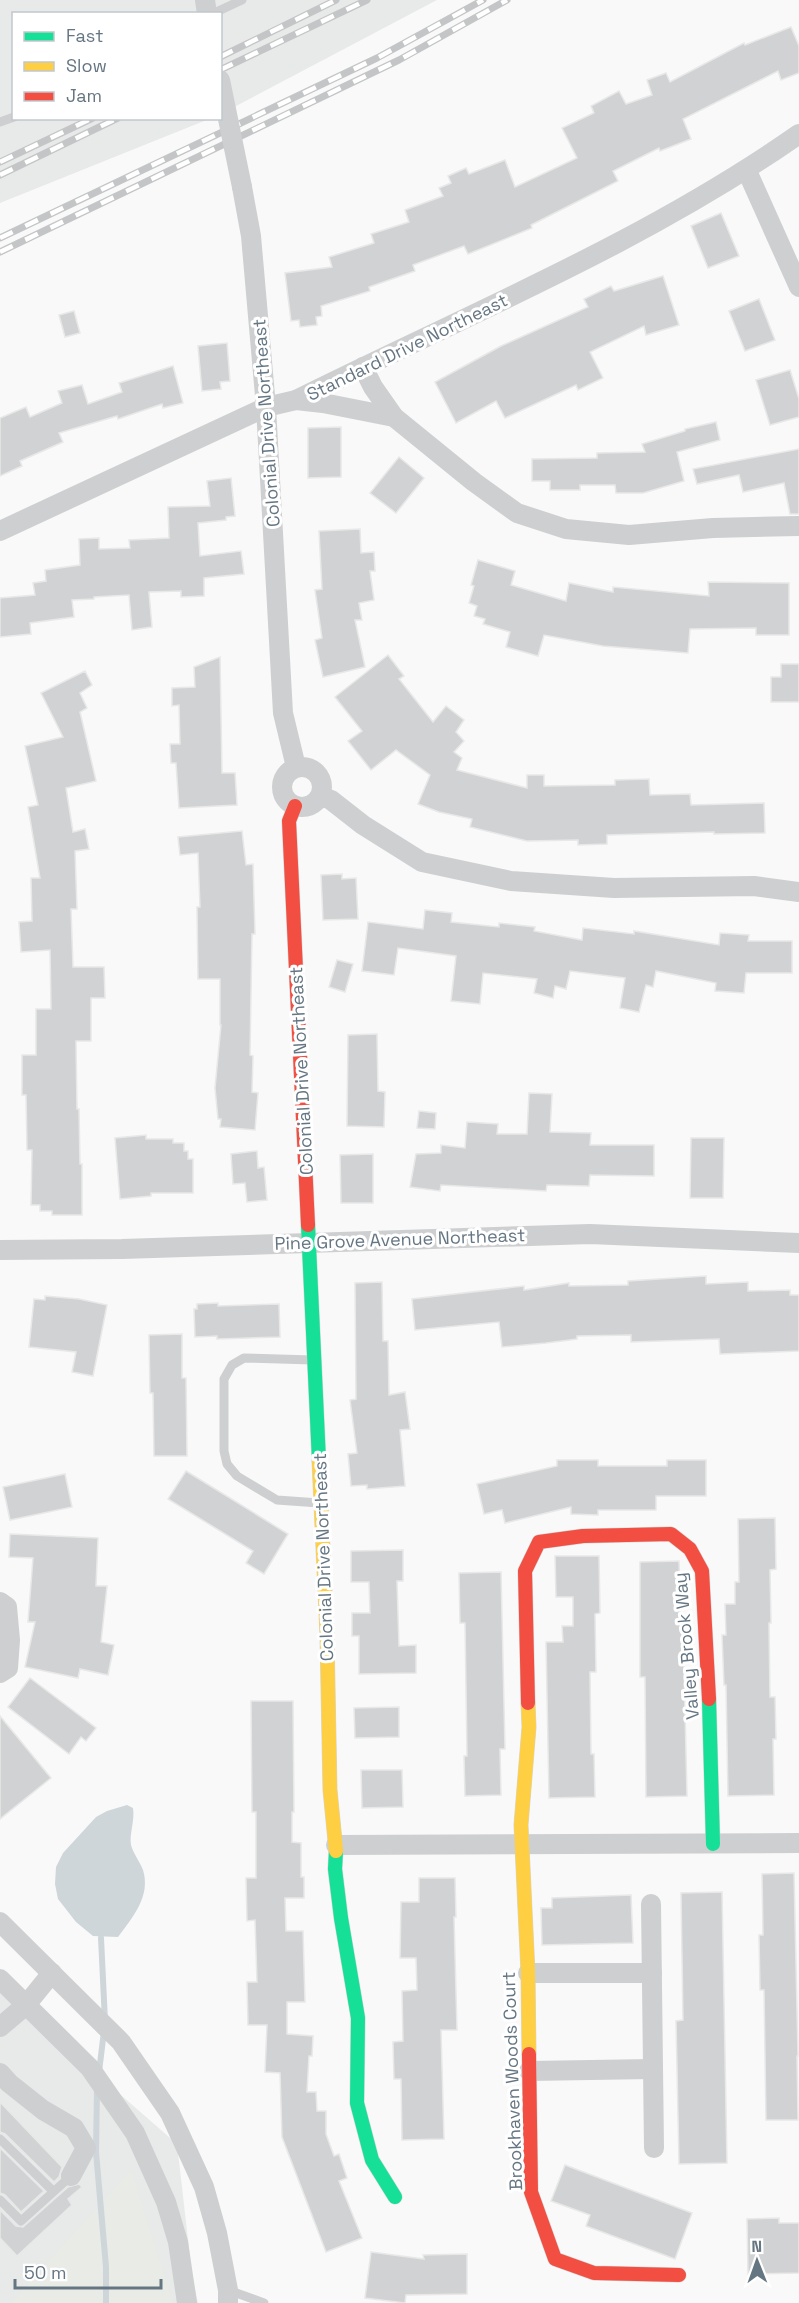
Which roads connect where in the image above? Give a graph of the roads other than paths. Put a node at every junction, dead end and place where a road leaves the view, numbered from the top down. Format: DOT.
graph roads {
  1 [pos="242,0"];
  2 [pos="216,12"];
  3 [pos="222,90"];
  4 [pos="799,134"];
  5 [pos="747,171"];
  6 [pos="799,287"];
  7 [pos="363,366"];
  8 [pos="296,400"];
  9 [pos="266,407"];
  10 [pos="394,417"];
  11 [pos="799,526"];
  12 [pos="0,531"];
  13 [pos="296,767"];
  14 [pos="321,796"];
  15 [pos="295,806"];
  16 [pos="799,892"];
  17 [pos="309,1241"];
  18 [pos="799,1243"];
  19 [pos="0,1250"];
  20 [pos="315,1360"];
  21 [pos="321,1503"];
  22 [pos="0,1602"];
  23 [pos="0,1673"];
  24 [pos="799,1843"];
  25 [pos="522,1844"];
  26 [pos="713,1844"];
  27 [pos="336,1845"];
  28 [pos="651,1904"];
  29 [pos="0,1922"];
  30 [pos="52,1973"];
  31 [pos="528,1973"];
  32 [pos="652,1973"];
  33 [pos="0,1979"];
  34 [pos="26,2004"];
  35 [pos="0,2026"];
  36 [pos="653,2069"];
  37 [pos="529,2071"];
  38 [pos="0,2073"];
  39 [pos="0,2139"];
  40 [pos="654,2148"];
  41 [pos="71,2176"];
  42 [pos="53,2191"];
  43 [pos="395,2197"];
  44 [pos="0,2200"];
  45 [pos="679,2275"];
  46 [pos="228,2296"];
  47 [pos="187,2303"];
  48 [pos="264,2303"];
  1 -- 2 [label="lane"];
  3 -- 9 [label="street, Colonial Drive Northeast, bridge"];
  4 -- 5 [label="street, Standard Drive Northeast"];
  5 -- 6 [label="street"];
  5 -- 7 [label="street, Standard Drive Northeast"];
  7 -- 8 [label="street, Standard Drive Northeast"];
  7 -- 10 [label="street"];
  8 -- 9 [label="street, Standard Drive Northeast"];
  8 -- 10 [label="street"];
  9 -- 12 [label="street, Standard Drive Northeast"];
  9 -- 13 [label="street, Colonial Drive Northeast"];
  10 -- 11 [label="street"];
  13 -- 14 [label="street"];
  13 -- 15 [label="street"];
  14 -- 15 [label="street"];
  14 -- 16 [label="street"];
  15 -- 17 [label="street, Colonial Drive Northeast"];
  17 -- 18 [label="street, Pine Grove Avenue Northeast"];
  17 -- 19 [label="street, Pine Grove Avenue Northeast"];
  17 -- 20 [label="street, Colonial Drive Northeast"];
  20 -- 21 [label="street, Colonial Drive Northeast"];
  20 -- 21 [label="lane"];
  21 -- 27 [label="street, Colonial Drive Northeast"];
  22 -- 23 [label="street"];
  24 -- 26 [label="street"];
  25 -- 26 [label="street"];
  25 -- 26 [label="street, Valley Brook Way"];
  25 -- 27 [label="street"];
  25 -- 31 [label="street, Brookhaven Woods Court"];
  27 -- 43 [label="street, Colonial Drive Northeast"];
  28 -- 32 [label="street"];
  29 -- 30 [label="street"];
  30 -- 34 [label="street"];
  30 -- 46 [label="street"];
  31 -- 32 [label="street"];
  31 -- 37 [label="street, Brookhaven Woods Court"];
  32 -- 36 [label="street"];
  33 -- 34 [label="street"];
  34 -- 35 [label="street"];
  34 -- 47 [label="street"];
  36 -- 37 [label="street"];
  36 -- 40 [label="street"];
  37 -- 45 [label="street, Brookhaven Woods Court"];
  38 -- 41 [label="street"];
  39 -- 42 [label="lane"];
  41 -- 42 [label="lane"];
  42 -- 44 [label="lane"];
  46 -- 48 [label="lane"];
}
